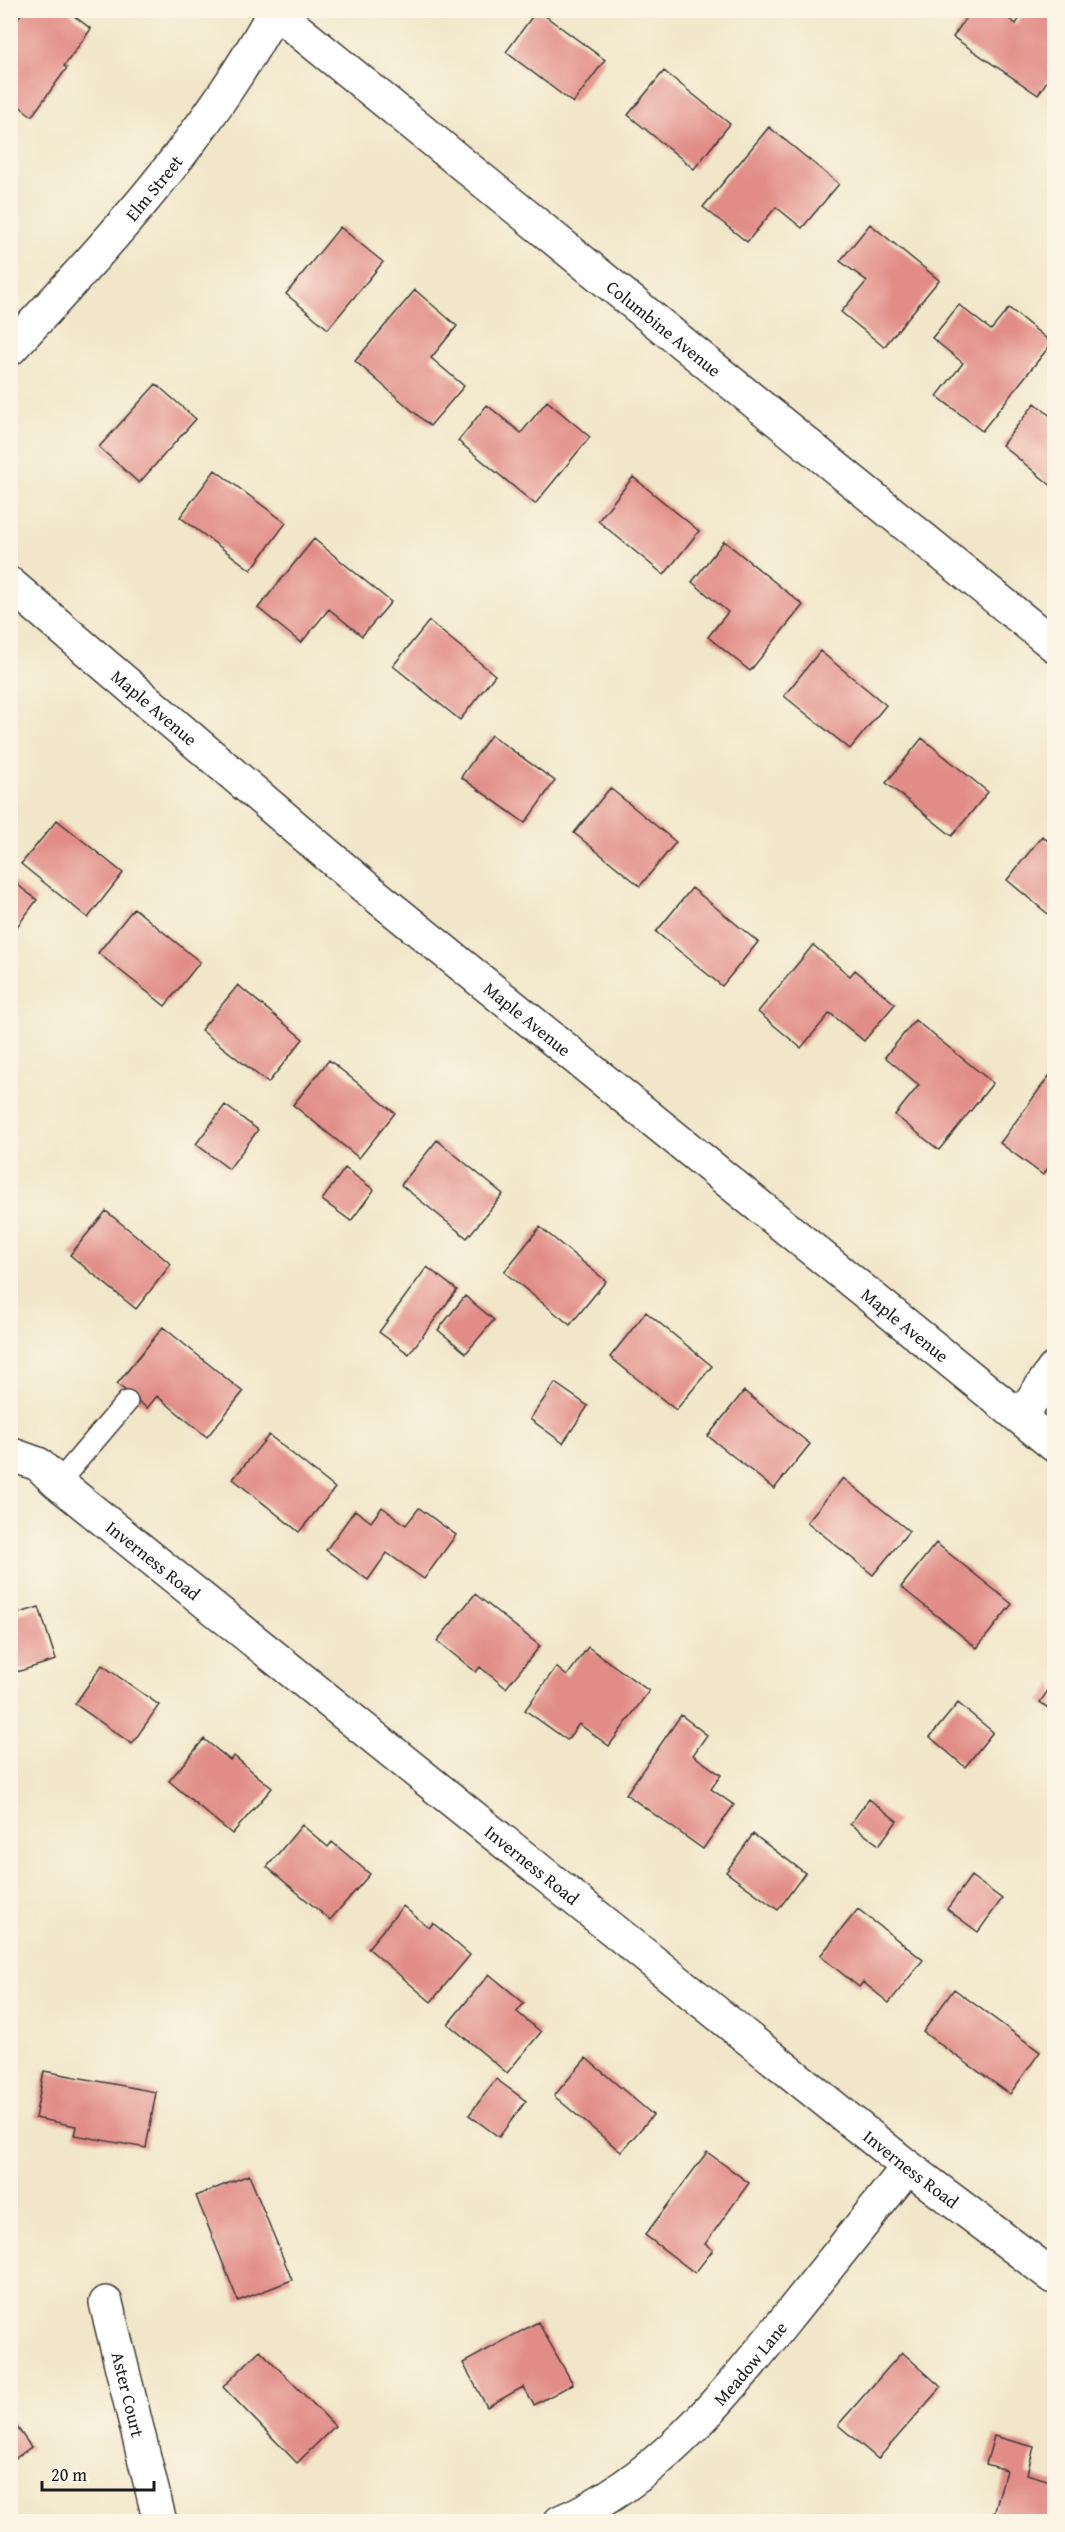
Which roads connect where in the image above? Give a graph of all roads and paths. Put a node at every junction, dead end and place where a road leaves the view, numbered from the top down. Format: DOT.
graph roads {
  1 [pos="274,11"];
  2 [pos="10,349"];
  3 [pos="10,584"];
  4 [pos="1054,645"];
  5 [pos="1054,1369"];
  6 [pos="128,1402"];
  7 [pos="1020,1417"];
  8 [pos="1054,1445"];
  9 [pos="10,1454"];
  10 [pos="58,1483"];
  11 [pos="908,2167"];
  12 [pos="1054,2277"];
  13 [pos="106,2303"];
  14 [pos="160,2522"];
  15 [pos="560,2522"];
  1 -- 2 [label="street, Elm Street"];
  1 -- 4 [label="street, Columbine Avenue"];
  3 -- 7 [label="street, Maple Avenue"];
  5 -- 7 [label="street"];
  6 -- 10 [label="lane"];
  7 -- 8 [label="street, Maple Avenue"];
  9 -- 10 [label="street, Inverness Road"];
  10 -- 11 [label="street, Inverness Road"];
  11 -- 12 [label="street, Inverness Road"];
  11 -- 15 [label="street, Meadow Lane"];
  13 -- 14 [label="street, Aster Court"];
}
